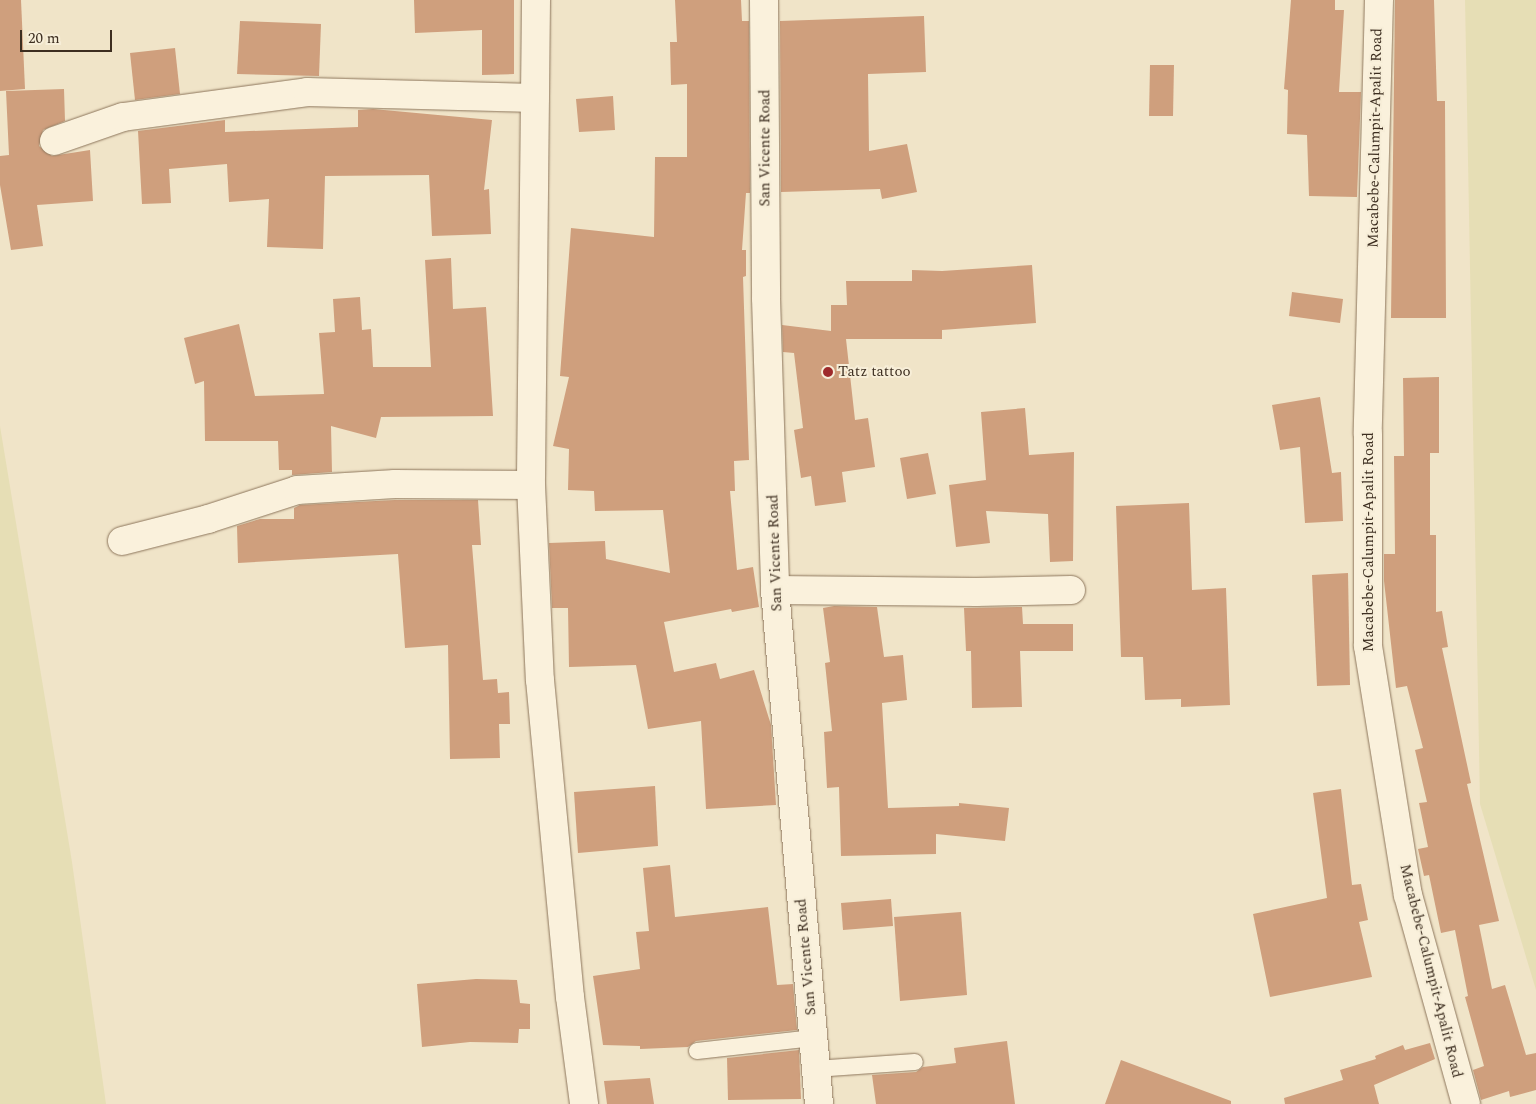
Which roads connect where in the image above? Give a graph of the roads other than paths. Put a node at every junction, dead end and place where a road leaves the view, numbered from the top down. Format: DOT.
graph roads {
  1 [pos="536,0"];
  2 [pos="764,0"];
  3 [pos="1379,0"];
  4 [pos="535,98"];
  5 [pos="54,142"];
  6 [pos="531,485"];
  7 [pos="122,541"];
  8 [pos="776,590"];
  9 [pos="1071,590"];
  10 [pos="813,1038"];
  11 [pos="697,1051"];
  12 [pos="915,1062"];
  13 [pos="816,1069"];
  14 [pos="584,1104"];
  15 [pos="819,1104"];
  16 [pos="1466,1104"];
  1 -- 4 [label="street"];
  2 -- 8 [label="street, San Vicente Road"];
  3 -- 16 [label="street, Macabebe-Calumpit-Apalit Road"];
  4 -- 5 [label="street"];
  4 -- 6 [label="street"];
  6 -- 7 [label="street"];
  6 -- 14 [label="street"];
  8 -- 9 [label="street"];
  8 -- 10 [label="street, San Vicente Road"];
  10 -- 11 [label="lane"];
  10 -- 13 [label="street, San Vicente Road"];
  12 -- 13 [label="lane"];
  13 -- 15 [label="street, San Vicente Road"];
}
